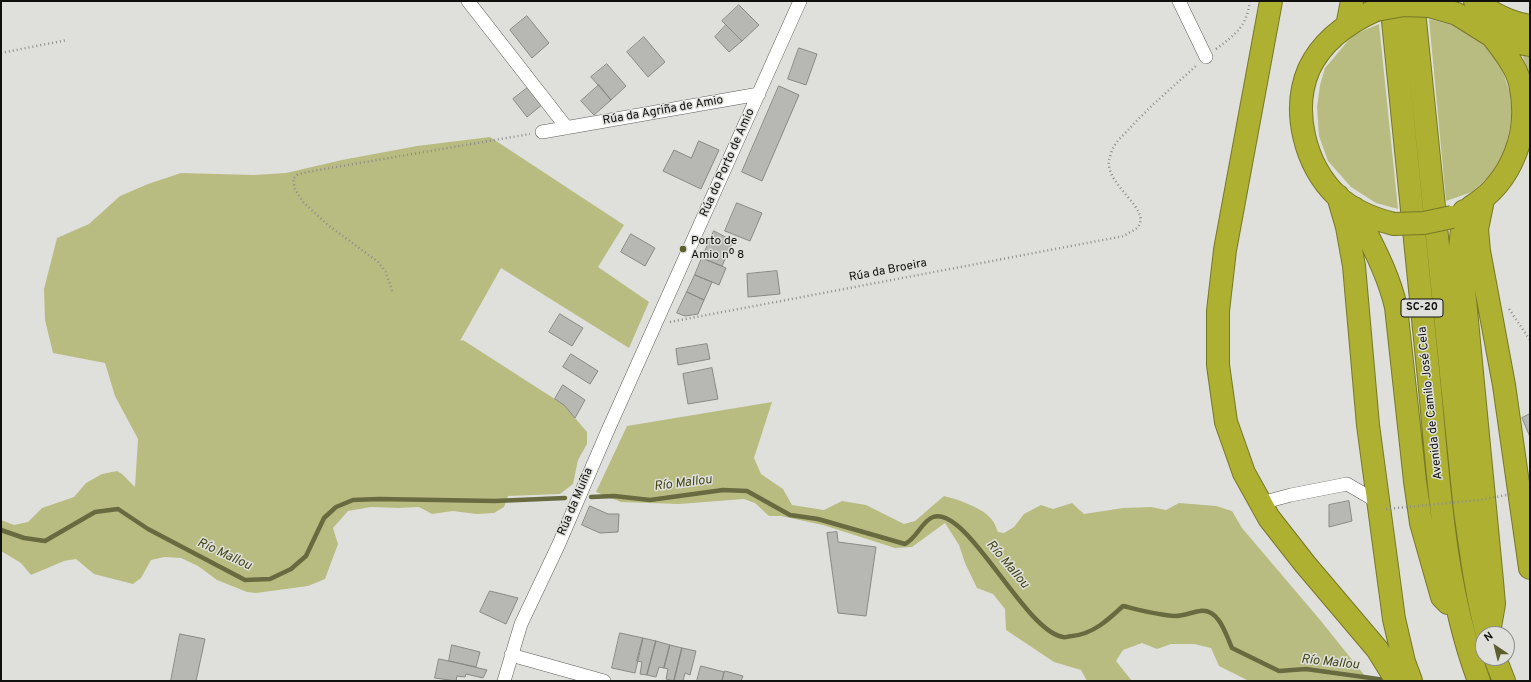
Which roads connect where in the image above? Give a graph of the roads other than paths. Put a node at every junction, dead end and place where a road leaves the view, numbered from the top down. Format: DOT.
graph roads {
  1 [pos="468,1"];
  2 [pos="800,1"];
  3 [pos="1179,1"];
  4 [pos="1271,1"];
  5 [pos="1352,1"];
  6 [pos="1475,1"];
  7 [pos="1384,5"];
  8 [pos="1437,6"];
  9 [pos="1347,26"];
  10 [pos="1530,26"];
  11 [pos="1492,36"];
  12 [pos="1530,45"];
  13 [pos="1206,57"];
  14 [pos="759,94"];
  15 [pos="567,128"];
  16 [pos="542,132"];
  17 [pos="1530,148"];
  18 [pos="1513,162"];
  19 [pos="1346,202"];
  20 [pos="1466,209"];
  21 [pos="655,325"];
  22 [pos="1261,503"];
  23 [pos="1382,506"];
  24 [pos="1530,568"];
  25 [pos="1459,614"];
  26 [pos="1486,626"];
  27 [pos="1490,626"];
  28 [pos="511,655"];
  29 [pos="1498,666"];
  30 [pos="504,681"];
  31 [pos="604,681"];
  32 [pos="1397,681"];
  33 [pos="1411,681"];
  34 [pos="1480,681"];
  35 [pos="1504,681"];
  1 -- 15 [label="street"];
  2 -- 14 [label="street, Rúa do Porto de Amio"];
  3 -- 13 [label="street"];
  4 -- 22 [label="highway"];
  5 -- 9 [label="highway"];
  6 -- 10 [label="highway"];
  7 -- 8 [label="highway, bridge"];
  7 -- 9 [label="highway"];
  7 -- 25 [label="highway, Avenida de Camilo José Cela / SC-20"];
  8 -- 11 [label="highway"];
  8 -- 26 [label="highway, Avenida de Camilo José Cela / SC-20"];
  9 -- 19 [label="highway"];
  11 -- 12 [label="highway"];
  11 -- 18 [label="highway"];
  14 -- 15 [label="street, Rúa da Agriña de Amio"];
  14 -- 21 [label="street, Rúa do Porto de Amio"];
  15 -- 16 [label="street, Rúa da Agriña de Amio"];
  17 -- 18 [label="highway"];
  18 -- 20 [label="highway"];
  19 -- 20 [label="highway, bridge"];
  19 -- 23 [label="highway"];
  19 -- 25 [label="highway"];
  20 -- 24 [label="highway"];
  20 -- 27 [label="highway"];
  21 -- 28 [label="street, Rúa da Muíña"];
  22 -- 23 [label="street"];
  22 -- 32 [label="highway"];
  23 -- 33 [label="highway"];
  25 -- 34 [label="highway, Avenida de Camilo José Cela / SC-20"];
  28 -- 30 [label="street, Rúa da Muíña"];
  28 -- 31 [label="street"];
  29 -- 35 [label="highway"];
}
